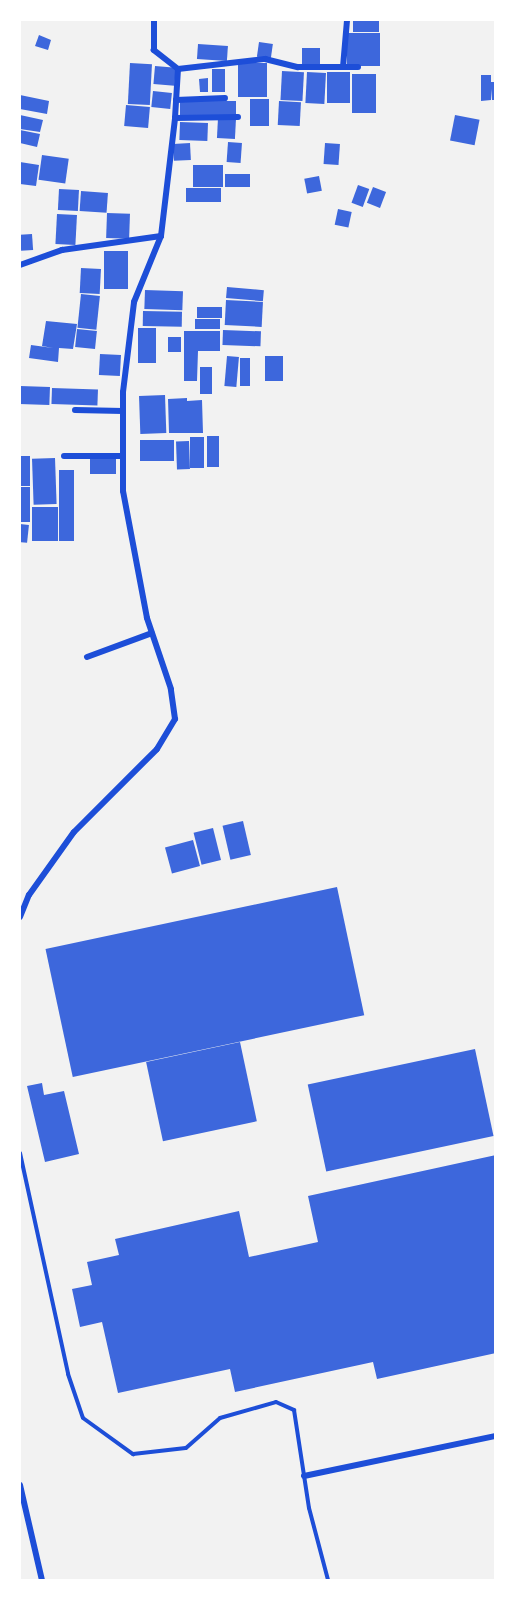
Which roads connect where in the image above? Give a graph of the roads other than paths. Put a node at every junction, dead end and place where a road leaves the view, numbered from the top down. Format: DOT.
graph roads {
  1 [pos="154,20"];
  2 [pos="347,20"];
  3 [pos="343,67"];
  4 [pos="358,67"];
  5 [pos="178,69"];
  6 [pos="225,98"];
  7 [pos="176,100"];
  8 [pos="238,117"];
  9 [pos="175,118"];
  10 [pos="160,236"];
  11 [pos="20,265"];
  12 [pos="75,410"];
  13 [pos="123,411"];
  14 [pos="63,456"];
  15 [pos="123,456"];
  16 [pos="152,633"];
  17 [pos="87,657"];
  18 [pos="20,917"];
  19 [pos="20,1153"];
  20 [pos="495,1436"];
  21 [pos="304,1476"];
  22 [pos="20,1485"];
  23 [pos="42,1581"];
  24 [pos="328,1581"];
  1 -- 5 [label="street"];
  2 -- 3 [label="street"];
  3 -- 4 [label="street"];
  3 -- 5 [label="street"];
  5 -- 7 [label="street"];
  6 -- 7 [label="street"];
  7 -- 9 [label="street"];
  8 -- 9 [label="street"];
  9 -- 10 [label="street"];
  10 -- 11 [label="street"];
  10 -- 13 [label="street"];
  12 -- 13 [label="street"];
  13 -- 15 [label="street"];
  14 -- 15 [label="street"];
  15 -- 16 [label="street"];
  16 -- 17 [label="street"];
  16 -- 18 [label="street"];
  19 -- 21 [label="lane"];
  20 -- 21 [label="street"];
  21 -- 24 [label="lane"];
  22 -- 23 [label="street"];
}
